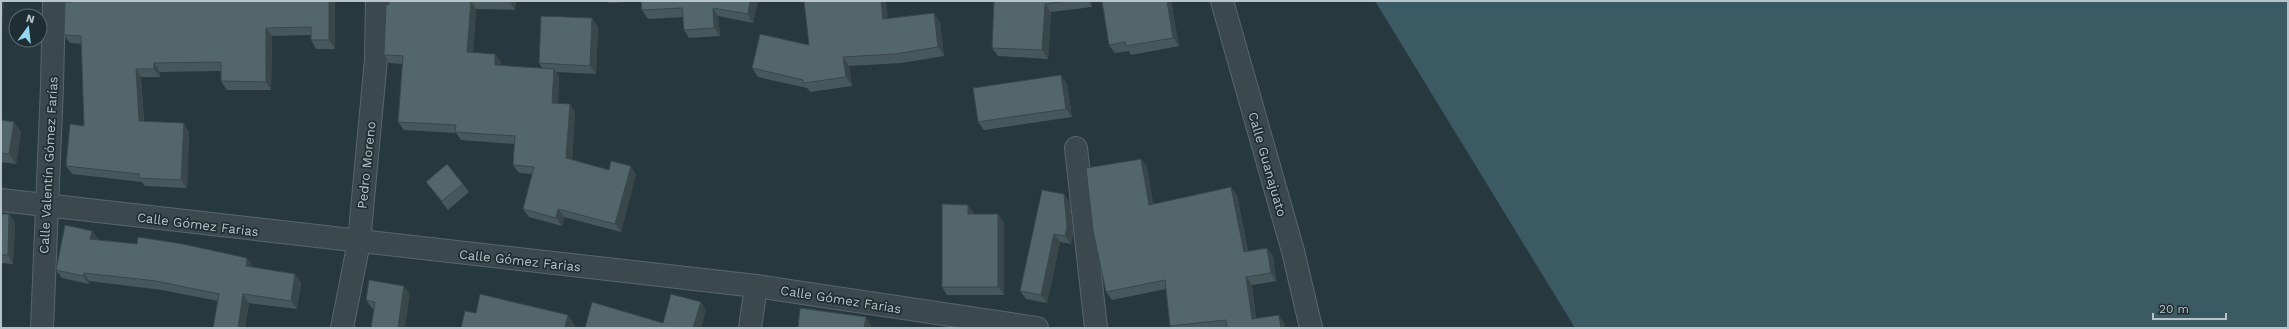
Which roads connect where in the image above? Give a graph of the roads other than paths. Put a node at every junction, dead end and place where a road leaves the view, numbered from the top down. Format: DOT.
graph roads {
  1 [pos="54,1"];
  2 [pos="377,1"];
  3 [pos="1222,1"];
  4 [pos="1076,148"];
  5 [pos="1,200"];
  6 [pos="46,206"];
  7 [pos="359,242"];
  8 [pos="756,286"];
  9 [pos="42,328"];
  10 [pos="342,328"];
  11 [pos="750,328"];
  12 [pos="1037,328"];
  13 [pos="1096,328"];
  14 [pos="1311,328"];
  1 -- 6 [label="street, Calle Valentín Gómez Farías"];
  2 -- 7 [label="street, Pedro Moreno"];
  3 -- 14 [label="street, Calle Guanajuato"];
  4 -- 13 [label="street"];
  5 -- 6 [label="street, Calle Gómez Farias"];
  6 -- 7 [label="street, Calle Gómez Farias"];
  6 -- 9 [label="street, Calle Valentín Gómez Farías"];
  7 -- 8 [label="street, Calle Gómez Farias"];
  7 -- 10 [label="street, Pedro Moreno"];
  8 -- 11 [label="street"];
  8 -- 12 [label="street, Calle Gómez Farias"];
}
